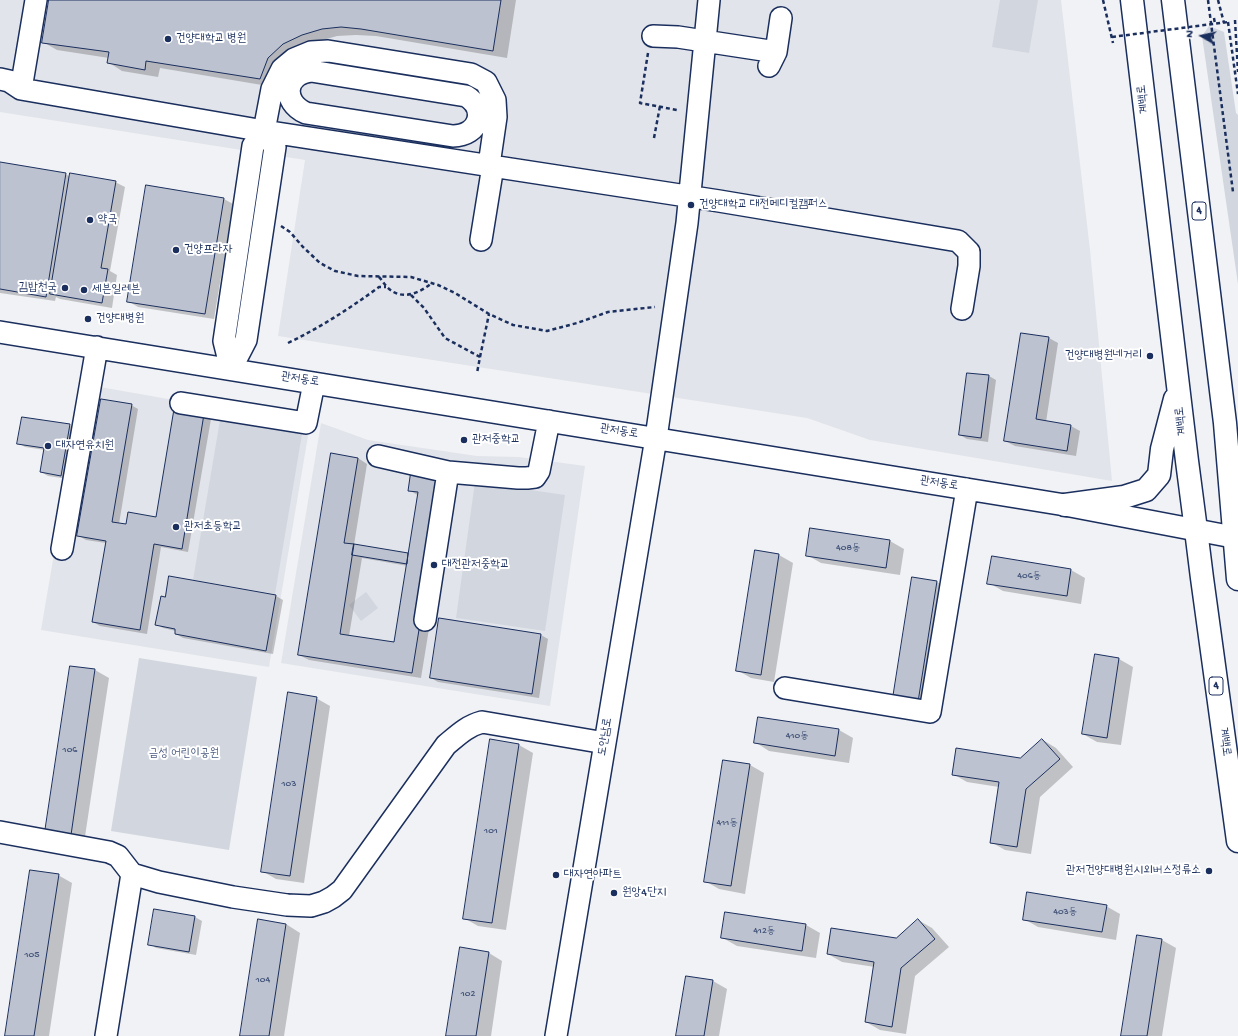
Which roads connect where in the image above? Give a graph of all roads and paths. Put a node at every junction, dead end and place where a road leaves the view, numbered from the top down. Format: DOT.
graph roads {
  1 [pos="36,0"];
  2 [pos="709,0"];
  3 [pos="1103,0"];
  4 [pos="1132,0"];
  5 [pos="1173,0"];
  6 [pos="1208,0"];
  7 [pos="1218,0"];
  8 [pos="781,18"];
  9 [pos="1214,18"];
  10 [pos="1235,20"];
  11 [pos="1224,23"];
  12 [pos="1214,24"];
  13 [pos="1112,36"];
  14 [pos="704,41"];
  15 [pos="651,42"];
  16 [pos="1113,43"];
  17 [pos="1238,72"];
  18 [pos="291,77"];
  19 [pos="0,79"];
  20 [pos="21,89"];
  21 [pos="1238,94"];
  22 [pos="660,106"];
  23 [pos="678,110"];
  24 [pos="264,130"];
  25 [pos="654,138"];
  26 [pos="491,166"];
  27 [pos="1233,192"];
  28 [pos="689,196"];
  29 [pos="278,223"];
  30 [pos="481,240"];
  31 [pos="379,276"];
  32 [pos="432,283"];
  33 [pos="386,287"];
  34 [pos="411,295"];
  35 [pos="655,307"];
  36 [pos="962,309"];
  37 [pos="489,314"];
  38 [pos="0,332"];
  39 [pos="288,343"];
  40 [pos="97,347"];
  41 [pos="480,357"];
  42 [pos="231,369"];
  43 [pos="477,373"];
  44 [pos="314,382"];
  45 [pos="1178,386"];
  46 [pos="181,403"];
  47 [pos="549,421"];
  48 [pos="1225,423"];
  49 [pos="656,438"];
  50 [pos="1238,445"];
  51 [pos="378,456"];
  52 [pos="448,472"];
  53 [pos="967,489"];
  54 [pos="1065,505"];
  55 [pos="1196,530"];
  56 [pos="1236,538"];
  57 [pos="62,549"];
  58 [pos="1238,579"];
  59 [pos="425,620"];
  60 [pos="785,688"];
  61 [pos="605,743"];
  62 [pos="0,832"];
  63 [pos="1238,841"];
  64 [pos="132,874"];
  65 [pos="106,1036"];
  66 [pos="556,1036"];
  1 -- 20 [label="street"];
  2 -- 14 [label="street, 도안남로"];
  3 -- 13 [label="path"];
  4 -- 45 [label="main road, 계백로 / 4"];
  5 -- 48 [label="main road, 4"];
  6 -- 27 [label="path"];
  7 -- 11 [label="path"];
  8 -- 14 [label="street"];
  9 -- 12 [label="path, bridge"];
  10 -- 17 [label="path"];
  11 -- 12 [label="path, bridge"];
  11 -- 21 [label="path, bridge"];
  12 -- 13 [label="path, bridge"];
  13 -- 16 [label="path, bridge"];
  14 -- 15 [label="street"];
  14 -- 28 [label="street, 도안남로"];
  15 -- 22 [label="path"];
  18 -- 18 [label="street"];
  18 -- 24 [label="street"];
  18 -- 26 [label="street"];
  19 -- 20 [label="street"];
  20 -- 24 [label="street"];
  22 -- 23 [label="path"];
  22 -- 25 [label="path"];
  24 -- 26 [label="street"];
  24 -- 42 [label="street"];
  26 -- 28 [label="street"];
  26 -- 30 [label="street"];
  28 -- 36 [label="street"];
  28 -- 49 [label="street, 도안남로"];
  29 -- 31 [label="path"];
  31 -- 32 [label="path"];
  31 -- 33 [label="path"];
  32 -- 34 [label="path"];
  32 -- 37 [label="path"];
  33 -- 34 [label="path"];
  33 -- 39 [label="path"];
  34 -- 41 [label="path"];
  35 -- 37 [label="path"];
  37 -- 41 [label="path"];
  38 -- 40 [label="street, 관저동로"];
  40 -- 42 [label="street, 관저동로"];
  40 -- 57 [label="street"];
  41 -- 43 [label="path"];
  42 -- 44 [label="street, 관저동로"];
  44 -- 46 [label="street"];
  44 -- 47 [label="street, 관저동로"];
  45 -- 54 [label="main road"];
  45 -- 55 [label="main road, 계백로 / 4"];
  47 -- 49 [label="street, 관저동로"];
  47 -- 52 [label="street"];
  48 -- 50 [label="main road"];
  48 -- 56 [label="main road, 4"];
  49 -- 53 [label="street, 관저동로"];
  49 -- 61 [label="street, 도안남로"];
  51 -- 52 [label="street"];
  52 -- 59 [label="street"];
  53 -- 54 [label="street, 관저동로"];
  53 -- 60 [label="street"];
  54 -- 55 [label="street, 관저동로"];
  55 -- 56 [label="street, 관저동로"];
  55 -- 63 [label="main road, 계백로 / 4"];
  56 -- 58 [label="main road, 4"];
  61 -- 64 [label="street"];
  61 -- 66 [label="street, 도안남로"];
  62 -- 64 [label="street"];
  64 -- 65 [label="street"];
}
